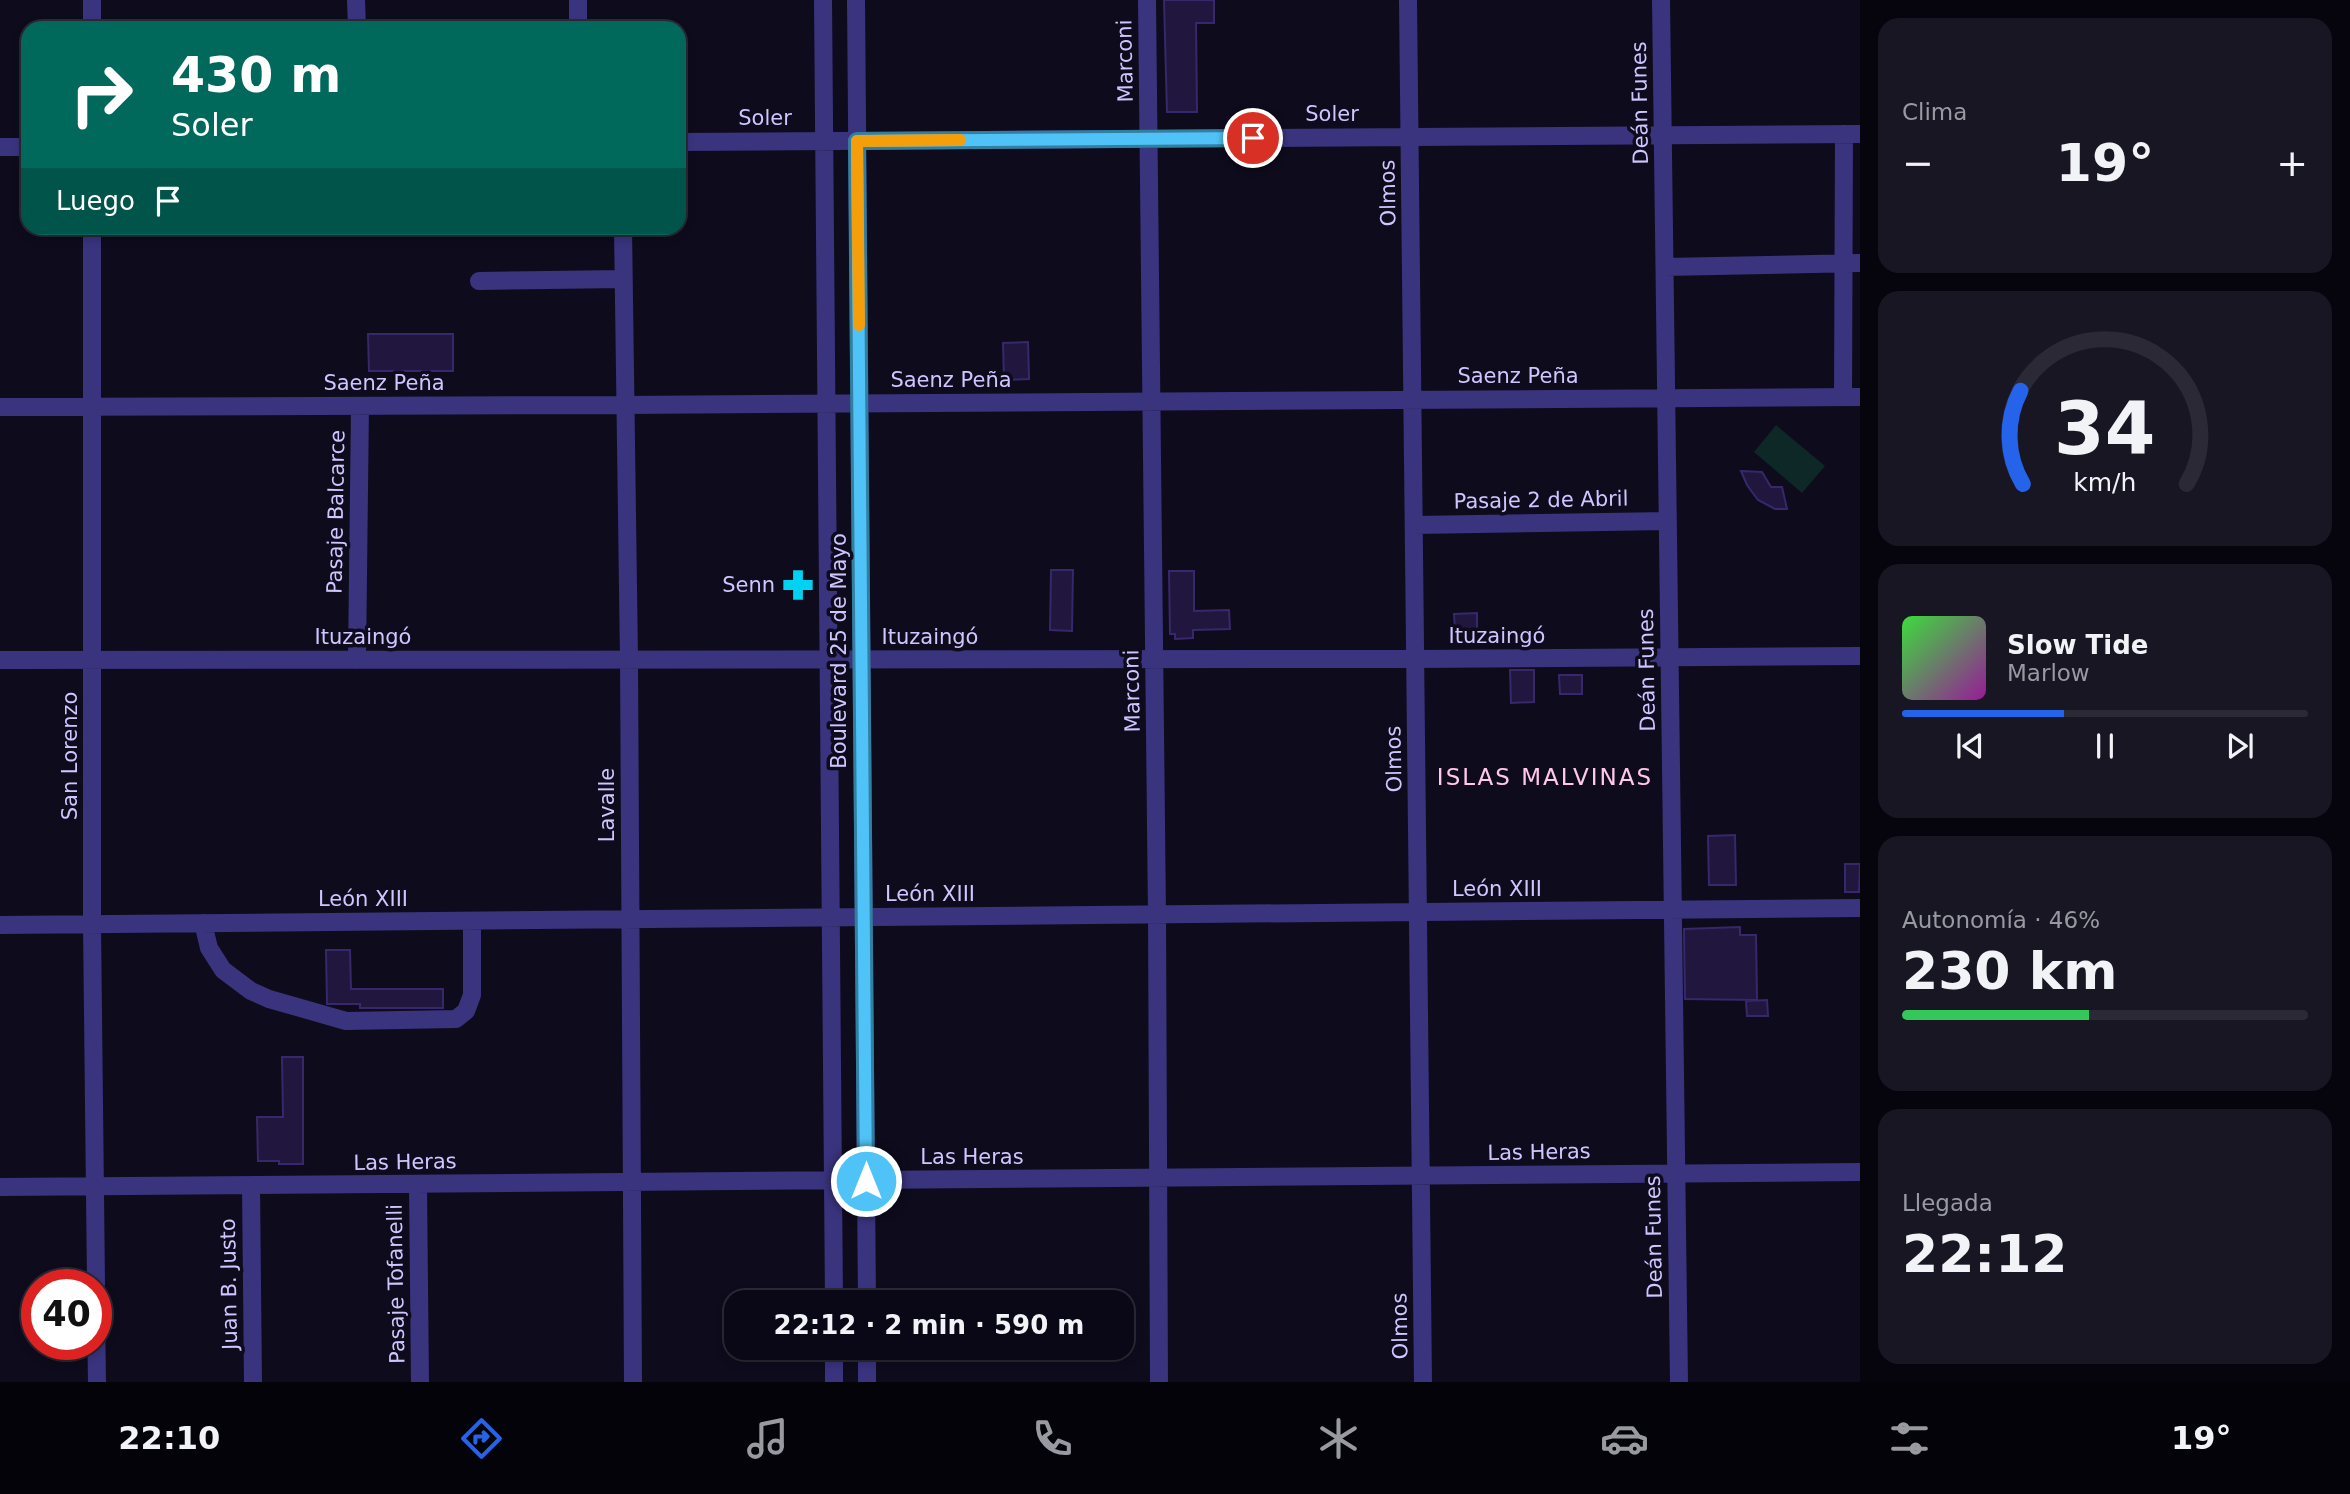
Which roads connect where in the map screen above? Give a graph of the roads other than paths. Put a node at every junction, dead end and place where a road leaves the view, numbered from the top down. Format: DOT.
graph roads {
  1 [pos="93,0"];
  2 [pos="356,0"];
  3 [pos="578,0"];
  4 [pos="823,0"];
  5 [pos="856,0"];
  6 [pos="1147,0"];
  7 [pos="1408,0"];
  8 [pos="1661,0"];
  9 [pos="92,21"];
  10 [pos="356,21"];
  11 [pos="578,21"];
  12 [pos="1852,134"];
  13 [pos="1663,135"];
  14 [pos="1410,136"];
  15 [pos="1149,138"];
  16 [pos="824,141"];
  17 [pos="857,141"];
  18 [pos="686,142"];
  19 [pos="0,147"];
  20 [pos="21,147"];
  21 [pos="92,235"];
  22 [pos="623,235"];
  23 [pos="1852,264"];
  24 [pos="1665,267"];
  25 [pos="623,279"];
  26 [pos="479,281"];
  27 [pos="1852,397"];
  28 [pos="1667,398"];
  29 [pos="1413,400"];
  30 [pos="1152,402"];
  31 [pos="826,404"];
  32 [pos="859,404"];
  33 [pos="625,405"];
  34 [pos="359,406"];
  35 [pos="0,407"];
  36 [pos="93,407"];
  37 [pos="1668,521"];
  38 [pos="1414,525"];
  39 [pos="1860,656"];
  40 [pos="1670,657"];
  41 [pos="629,659"];
  42 [pos="829,659"];
  43 [pos="862,659"];
  44 [pos="1154,659"];
  45 [pos="1416,659"];
  46 [pos="0,660"];
  47 [pos="93,660"];
  48 [pos="357,660"];
  49 [pos="1860,908"];
  50 [pos="1673,910"];
  51 [pos="1418,912"];
  52 [pos="1157,915"];
  53 [pos="864,917"];
  54 [pos="831,918"];
  55 [pos="631,919"];
  56 [pos="472,920"];
  57 [pos="203,923"];
  58 [pos="92,924"];
  59 [pos="0,925"];
  60 [pos="1860,1172"];
  61 [pos="1676,1174"];
  62 [pos="1421,1176"];
  63 [pos="1158,1179"];
  64 [pos="833,1181"];
  65 [pos="866,1181"];
  66 [pos="632,1183"];
  67 [pos="418,1185"];
  68 [pos="251,1186"];
  69 [pos="0,1187"];
  70 [pos="95,1187"];
  71 [pos="96,1269"];
  72 [pos="834,1290"];
  73 [pos="867,1290"];
  74 [pos="97,1360"];
  75 [pos="834,1360"];
  76 [pos="867,1360"];
  77 [pos="97,1382"];
  78 [pos="253,1382"];
  79 [pos="420,1382"];
  80 [pos="634,1382"];
  81 [pos="834,1382"];
  82 [pos="867,1382"];
  83 [pos="1159,1382"];
  84 [pos="1423,1382"];
  85 [pos="1679,1382"];
  1 -- 9 [label="street"];
  2 -- 10 [label="street"];
  3 -- 11 [label="street"];
  4 -- 16 [label="street, Boulevard 25 de Mayo"];
  5 -- 17 [label="street, Boulevard 25 de Mayo"];
  6 -- 15 [label="street, Marconi"];
  7 -- 14 [label="street, Olmos"];
  8 -- 13 [label="street, Deán Funes"];
  12 -- 13 [label="street, Soler"];
  12 -- 23 [label="street"];
  13 -- 14 [label="street, Soler"];
  13 -- 24 [label="street, Deán Funes"];
  14 -- 15 [label="street, Soler"];
  14 -- 29 [label="street, Olmos"];
  15 -- 17 [label="street, Soler"];
  15 -- 30 [label="street, Marconi"];
  16 -- 17 [label="street, Soler"];
  16 -- 18 [label="street, Soler"];
  16 -- 31 [label="street, Boulevard 25 de Mayo"];
  17 -- 32 [label="street, Boulevard 25 de Mayo"];
  19 -- 20 [label="street"];
  21 -- 36 [label="street, San Lorenzo"];
  22 -- 25 [label="street, Lavalle"];
  23 -- 24 [label="street"];
  23 -- 27 [label="street"];
  24 -- 28 [label="street, Deán Funes"];
  25 -- 26 [label="street"];
  25 -- 33 [label="street, Lavalle"];
  27 -- 28 [label="street, Saenz Peña"];
  28 -- 29 [label="street, Saenz Peña"];
  28 -- 37 [label="street, Deán Funes"];
  29 -- 30 [label="street, Saenz Peña"];
  29 -- 38 [label="street, Olmos"];
  30 -- 32 [label="street, Saenz Peña"];
  30 -- 44 [label="street, Marconi"];
  31 -- 32 [label="street, Saenz Peña"];
  31 -- 33 [label="street, Saenz Peña"];
  31 -- 42 [label="street, Boulevard 25 de Mayo"];
  32 -- 43 [label="street, Boulevard 25 de Mayo"];
  33 -- 34 [label="street, Saenz Peña"];
  33 -- 41 [label="street, Lavalle"];
  34 -- 36 [label="street, Saenz Peña"];
  34 -- 48 [label="street, Pasaje Balcarce"];
  35 -- 36 [label="street, Saenz Peña"];
  36 -- 47 [label="street, San Lorenzo"];
  37 -- 38 [label="street, Pasaje 2 de Abril"];
  37 -- 40 [label="street, Deán Funes"];
  38 -- 45 [label="street, Olmos"];
  39 -- 40 [label="street, Ituzaingó"];
  40 -- 45 [label="street, Ituzaingó"];
  40 -- 50 [label="street, Deán Funes"];
  41 -- 42 [label="street, Ituzaingó"];
  41 -- 48 [label="street, Ituzaingó"];
  41 -- 55 [label="street, Lavalle"];
  42 -- 43 [label="street, Ituzaingó"];
  42 -- 54 [label="street, Boulevard 25 de Mayo"];
  43 -- 44 [label="street, Ituzaingó"];
  43 -- 53 [label="street, Boulevard 25 de Mayo"];
  44 -- 45 [label="street, Ituzaingó"];
  44 -- 52 [label="street, Marconi"];
  45 -- 51 [label="street, Olmos"];
  46 -- 47 [label="street, Ituzaingó"];
  47 -- 48 [label="street, Ituzaingó"];
  47 -- 58 [label="street, San Lorenzo"];
  49 -- 50 [label="street, León XIII"];
  50 -- 51 [label="street, León XIII"];
  50 -- 61 [label="street, Deán Funes"];
  51 -- 52 [label="street, León XIII"];
  51 -- 62 [label="street, Olmos"];
  52 -- 53 [label="street, León XIII"];
  52 -- 63 [label="street, Marconi"];
  53 -- 54 [label="street, León XIII"];
  53 -- 65 [label="street, Boulevard 25 de Mayo"];
  54 -- 55 [label="street, León XIII"];
  54 -- 64 [label="street, Boulevard 25 de Mayo"];
  55 -- 56 [label="street, León XIII"];
  55 -- 66 [label="street, Lavalle"];
  56 -- 57 [label="street, León XIII"];
  56 -- 57 [label="street"];
  57 -- 58 [label="street, León XIII"];
  58 -- 59 [label="street, León XIII"];
  58 -- 70 [label="street, San Lorenzo"];
  60 -- 61 [label="street, Las Heras"];
  61 -- 62 [label="street, Las Heras"];
  61 -- 85 [label="street, Deán Funes"];
  62 -- 63 [label="street, Las Heras"];
  62 -- 84 [label="street, Olmos"];
  63 -- 65 [label="street, Las Heras"];
  63 -- 83 [label="street, Marconi"];
  64 -- 65 [label="street, Las Heras"];
  64 -- 66 [label="street, Las Heras"];
  64 -- 72 [label="street, Boulevard 25 de Mayo"];
  65 -- 73 [label="street, Boulevard 25 de Mayo"];
  66 -- 67 [label="street, Las Heras"];
  66 -- 80 [label="street, Lavalle"];
  67 -- 68 [label="street, Las Heras"];
  67 -- 79 [label="street, Pasaje Tofanelli"];
  68 -- 70 [label="street, Las Heras"];
  68 -- 78 [label="street, Juan B. Justo"];
  69 -- 70 [label="street, Las Heras"];
  70 -- 71 [label="street, San Lorenzo"];
  74 -- 77 [label="street"];
  75 -- 81 [label="street"];
  76 -- 82 [label="street"];
}
